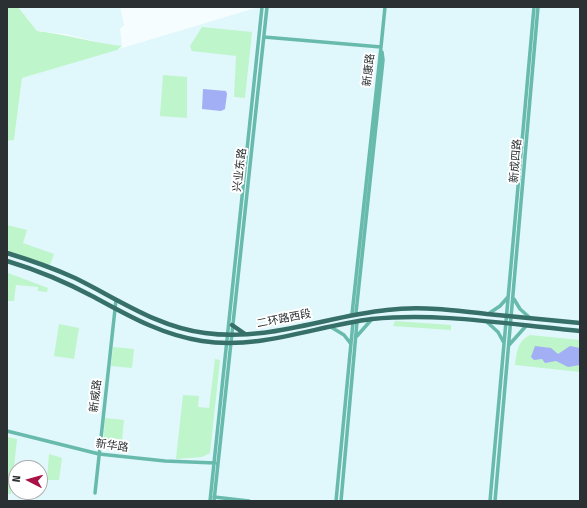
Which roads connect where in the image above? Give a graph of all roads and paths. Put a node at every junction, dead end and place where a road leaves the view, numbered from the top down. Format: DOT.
graph roads {
  1 [pos="262,7"];
  2 [pos="267,7"];
  3 [pos="385,7"];
  4 [pos="534,7"];
  5 [pos="538,7"];
  6 [pos="264,37"];
  7 [pos="381,47"];
  8 [pos="7,253"];
  9 [pos="7,261"];
  10 [pos="511,296"];
  11 [pos="116,300"];
  12 [pos="114,309"];
  13 [pos="354,314"];
  14 [pos="488,314"];
  15 [pos="509,316"];
  16 [pos="529,317"];
  17 [pos="372,320"];
  18 [pos="355,322"];
  19 [pos="486,322"];
  20 [pos="580,323"];
  21 [pos="232,324"];
  22 [pos="509,324"];
  23 [pos="330,326"];
  24 [pos="526,326"];
  25 [pos="580,331"];
  26 [pos="229,335"];
  27 [pos="246,335"];
  28 [pos="356,337"];
  29 [pos="228,343"];
  30 [pos="351,344"];
  31 [pos="507,345"];
  32 [pos="7,432"];
  33 [pos="99,454"];
  34 [pos="216,463"];
  35 [pos="95,493"];
  36 [pos="214,499"];
  37 [pos="210,501"];
  38 [pos="249,501"];
  39 [pos="336,501"];
  40 [pos="341,501"];
  41 [pos="490,501"];
  42 [pos="495,501"];
  1 -- 26 [label="street, 兴业东路"];
  2 -- 6 [label="street, 兴业东路"];
  3 -- 7 [label="street, 新康路"];
  4 -- 10 [label="street, 新成四路"];
  5 -- 10 [label="street, 新成四路"];
  6 -- 7 [label="street"];
  6 -- 21 [label="street, 兴业东路"];
  7 -- 13 [label="street, 新康路"];
  8 -- 11 [label="main road, 二环路西段"];
  9 -- 12 [label="main road, 二环路西段"];
  10 -- 14 [label="street"];
  10 -- 15 [label="street, 新成四路"];
  10 -- 16 [label="street"];
  11 -- 12 [label="street, 新威路"];
  11 -- 26 [label="main road, 二环路西段"];
  12 -- 29 [label="main road, 二环路西段"];
  12 -- 33 [label="street, 新威路"];
  13 -- 14 [label="main road, 二环路西段"];
  13 -- 27 [label="main road, 二环路西段"];
  14 -- 15 [label="main road, 二环路西段"];
  15 -- 16 [label="main road, 二环路西段"];
  15 -- 22 [label="street, 新成四路"];
  16 -- 20 [label="main road, 二环路西段"];
  17 -- 18 [label="main road, 二环路西段"];
  17 -- 19 [label="main road, 二环路西段"];
  17 -- 28 [label="street"];
  18 -- 23 [label="main road, 二环路西段"];
  18 -- 28 [label="street"];
  18 -- 30 [label="street"];
  19 -- 22 [label="main road, 二环路西段"];
  19 -- 31 [label="street"];
  21 -- 26 [label="street, 兴业东路"];
  21 -- 27 [label="main road"];
  22 -- 24 [label="main road, 二环路西段"];
  22 -- 31 [label="street, 新成四路"];
  23 -- 29 [label="main road, 二环路西段"];
  23 -- 30 [label="street"];
  24 -- 25 [label="main road, 二环路西段"];
  24 -- 31 [label="street"];
  26 -- 27 [label="main road, 二环路西段"];
  26 -- 29 [label="street"];
  28 -- 40 [label="street"];
  29 -- 34 [label="street"];
  30 -- 39 [label="street"];
  31 -- 41 [label="street"];
  31 -- 42 [label="street"];
  32 -- 33 [label="street, 新华路"];
  33 -- 34 [label="street, 新华路"];
  33 -- 35 [label="street, 新威路"];
  34 -- 36 [label="street"];
  34 -- 37 [label="street"];
  36 -- 38 [label="street"];
}
